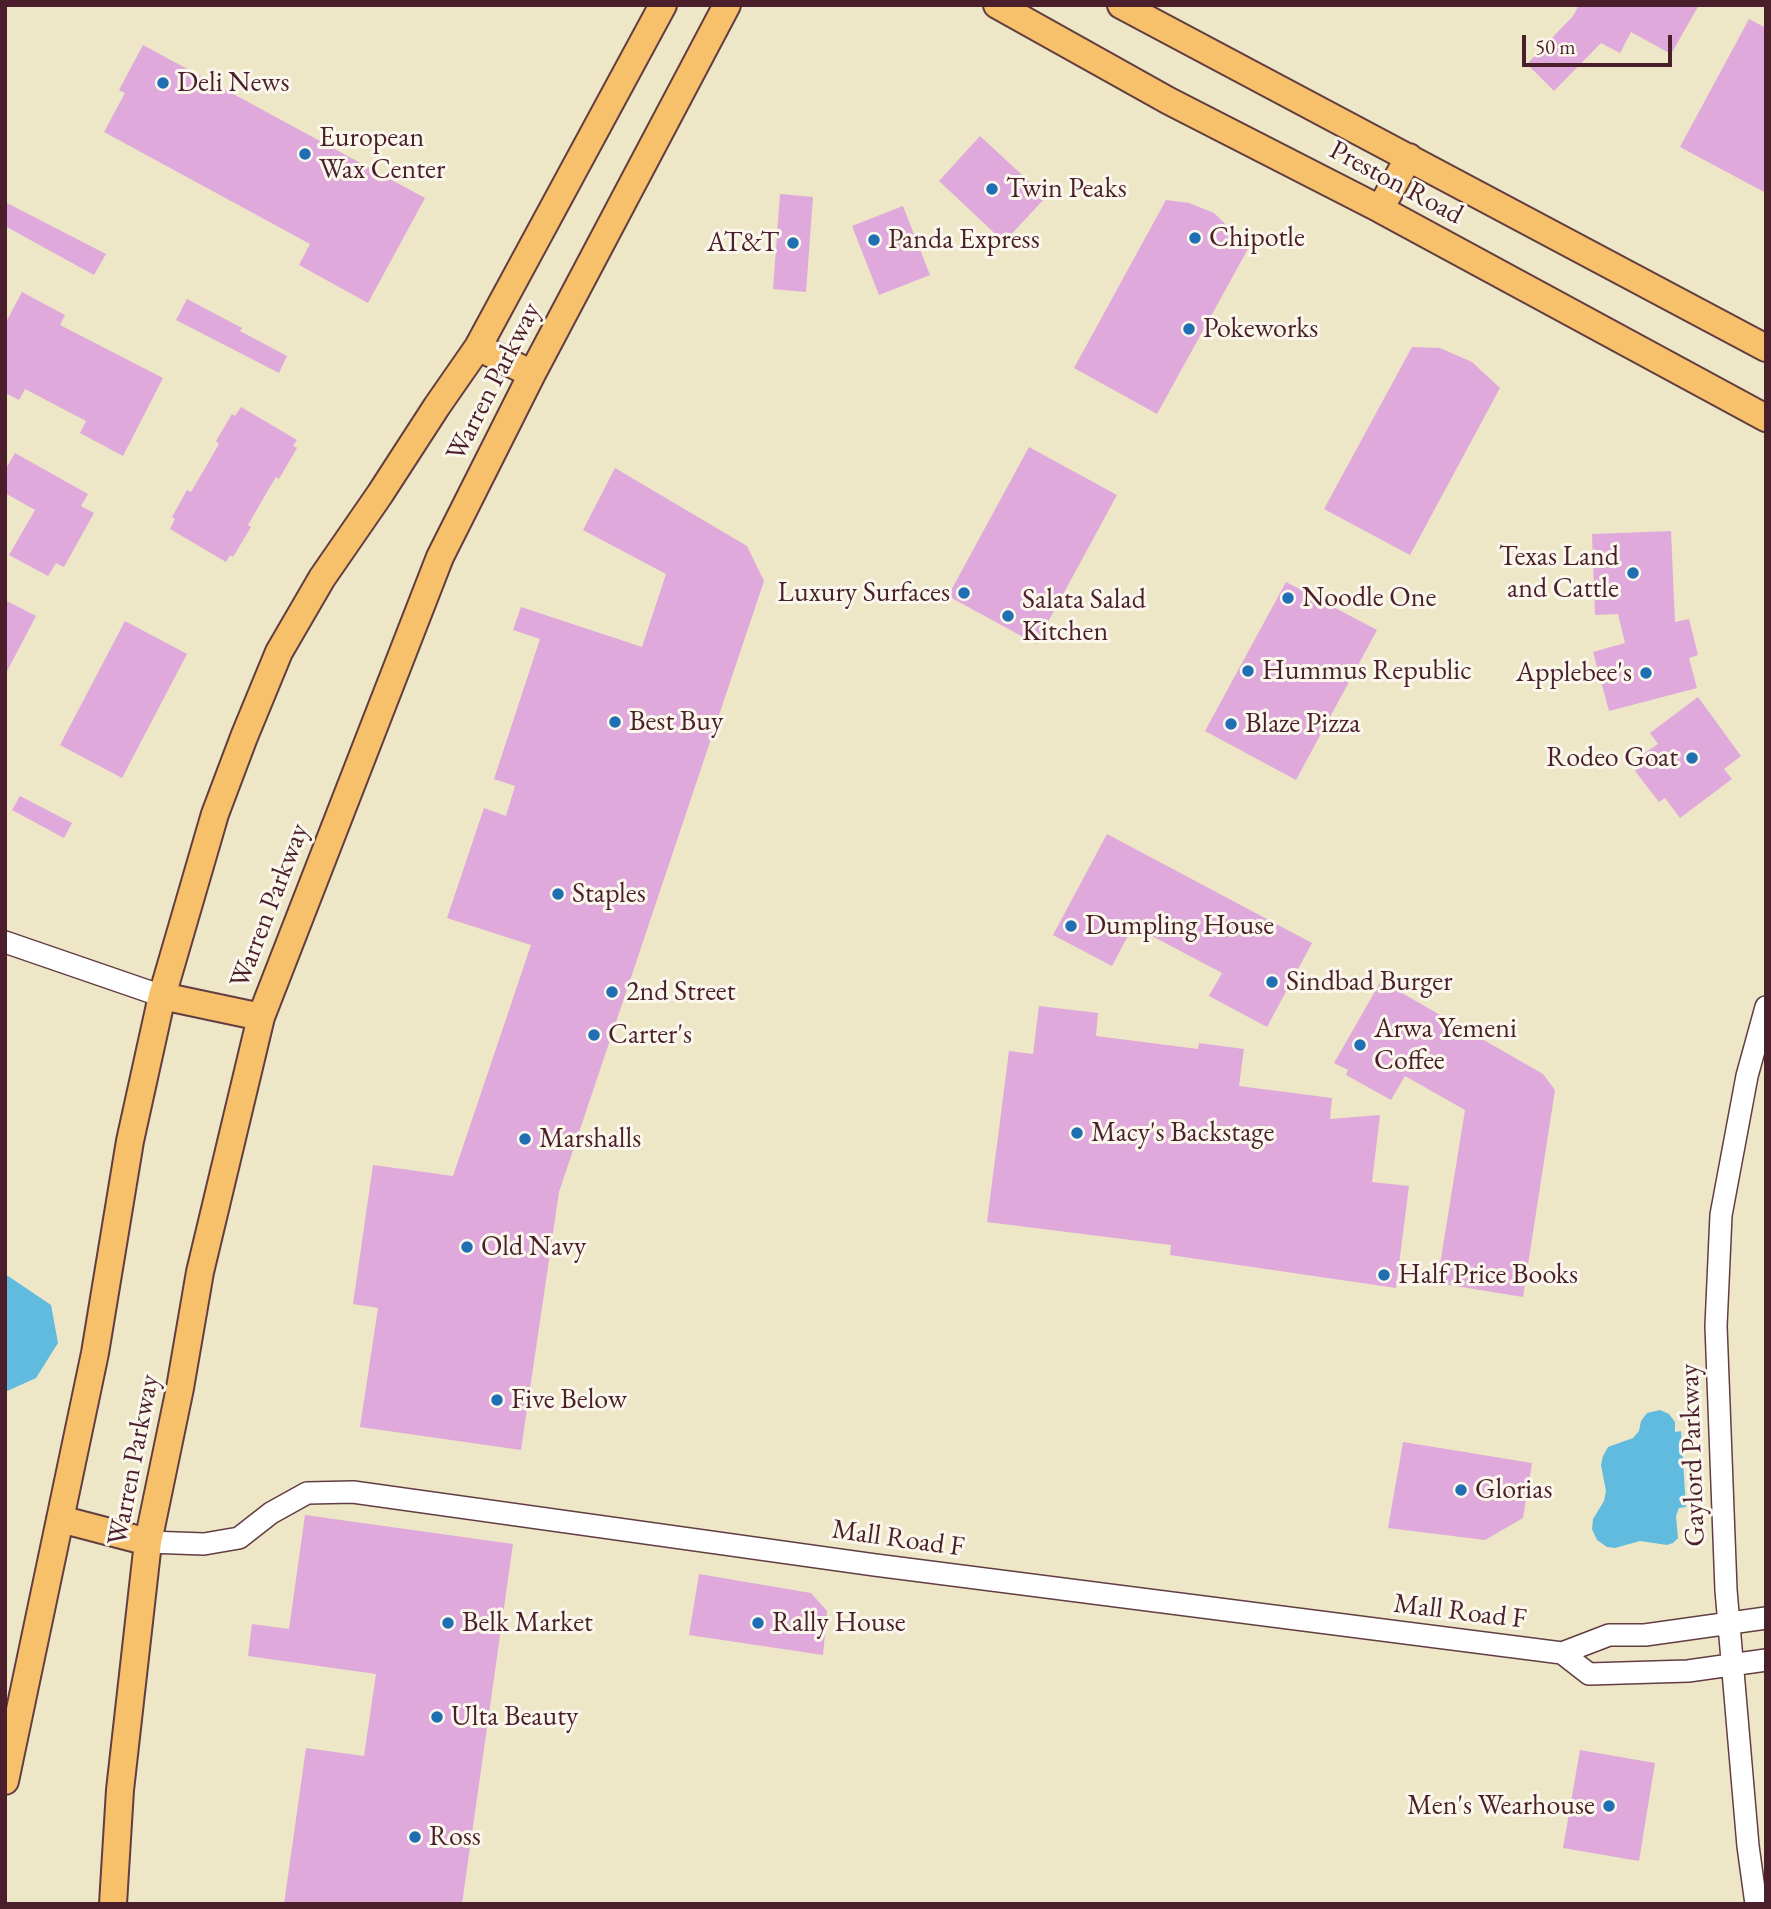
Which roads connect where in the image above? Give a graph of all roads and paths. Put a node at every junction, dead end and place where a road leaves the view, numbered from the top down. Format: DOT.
graph roads {
  1 [pos="663,5"];
  2 [pos="727,5"];
  3 [pos="997,5"];
  4 [pos="1121,5"];
  5 [pos="1409,157"];
  6 [pos="1380,209"];
  7 [pos="478,347"];
  8 [pos="1766,348"];
  9 [pos="532,374"];
  10 [pos="1766,418"];
  11 [pos="5,942"];
  12 [pos="162,996"];
  13 [pos="1766,1007"];
  14 [pos="261,1017"];
  15 [pos="1760,1049"];
  16 [pos="1756,1079"];
  17 [pos="60,1519"];
  18 [pos="148,1542"];
  19 [pos="1766,1618"];
  20 [pos="1729,1623"];
  21 [pos="1562,1653"];
  22 [pos="1766,1660"];
  23 [pos="1733,1665"];
  24 [pos="5,1781"];
  25 [pos="113,1904"];
  26 [pos="1756,1904"];
  1 -- 7 [label="main road, Warren Parkway"];
  2 -- 9 [label="main road, Warren Parkway"];
  3 -- 6 [label="main road, Preston Road"];
  4 -- 5 [label="main road, Preston Road"];
  5 -- 6 [label="main road"];
  5 -- 8 [label="main road, Preston Road"];
  6 -- 10 [label="main road, Preston Road"];
  7 -- 9 [label="main road"];
  7 -- 12 [label="main road, Warren Parkway"];
  9 -- 14 [label="main road, Warren Parkway"];
  11 -- 12 [label="street"];
  12 -- 14 [label="main road"];
  12 -- 17 [label="main road, Warren Parkway"];
  13 -- 15 [label="street, Gaylord Parkway"];
  14 -- 18 [label="main road, Warren Parkway"];
  15 -- 16 [label="street, Gaylord Parkway"];
  16 -- 20 [label="street, Gaylord Parkway"];
  17 -- 18 [label="main road"];
  17 -- 24 [label="main road, Warren Parkway"];
  18 -- 21 [label="street, Mall Road F"];
  18 -- 25 [label="main road, Warren Parkway"];
  19 -- 20 [label="street, Mall Road F"];
  20 -- 21 [label="street, Mall Road F"];
  20 -- 23 [label="street, Gaylord Parkway"];
  21 -- 23 [label="street, Mall Road F"];
  22 -- 23 [label="street, Mall Road F"];
  23 -- 26 [label="street, Gaylord Parkway"];
}
